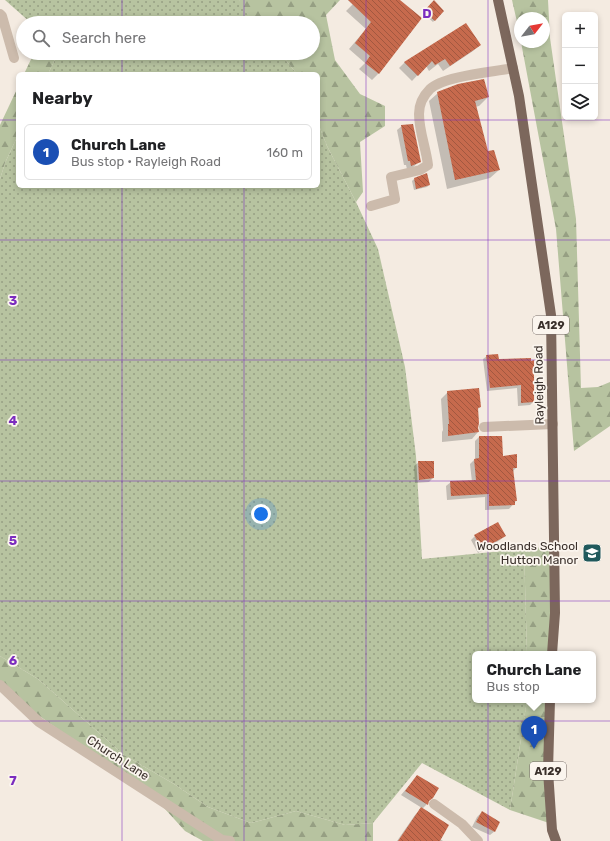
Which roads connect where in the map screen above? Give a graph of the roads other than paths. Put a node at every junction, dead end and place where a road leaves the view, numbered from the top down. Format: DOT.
graph roads {
  1 [pos="498,0"];
  2 [pos="0,14"];
  3 [pos="14,58"];
  4 [pos="512,68"];
  5 [pos="371,206"];
  6 [pos="553,424"];
  7 [pos="484,427"];
  8 [pos="552,651"];
  9 [pos="0,685"];
  10 [pos="550,703"];
  11 [pos="434,804"];
  12 [pos="230,841"];
  13 [pos="478,841"];
  14 [pos="556,841"];
  1 -- 4 [label="main road, Rayleigh Road / A129"];
  2 -- 3 [label="street"];
  4 -- 5 [label="street"];
  4 -- 6 [label="main road, Rayleigh Road / A129"];
  6 -- 7 [label="street"];
  6 -- 8 [label="main road, Rayleigh Road / A129"];
  9 -- 12 [label="street, Church Lane"];
  10 -- 14 [label="main road, A129"];
  11 -- 13 [label="street"];
}
